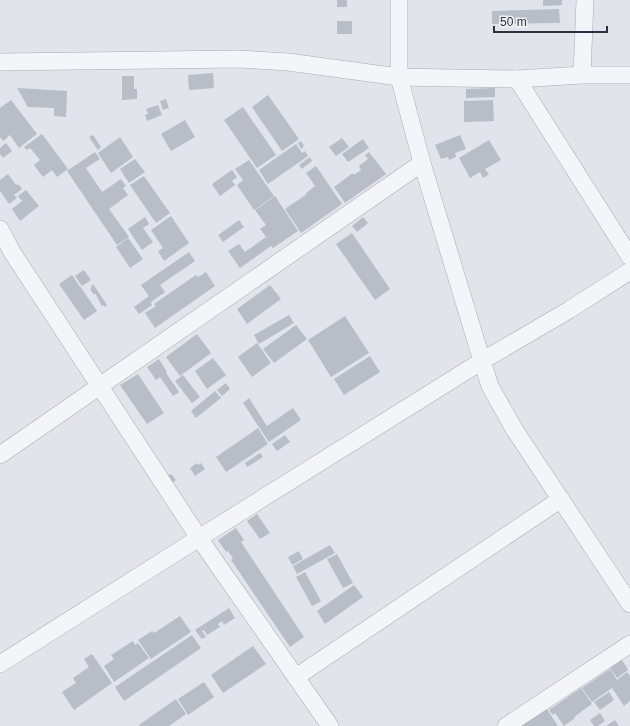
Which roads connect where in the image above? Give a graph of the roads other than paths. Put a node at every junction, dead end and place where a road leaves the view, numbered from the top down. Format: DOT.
graph roads {
  1 [pos="399,0"];
  2 [pos="585,0"];
  3 [pos="0,62"];
  4 [pos="582,75"];
  5 [pos="630,75"];
  6 [pos="399,77"];
  7 [pos="517,79"];
  8 [pos="422,163"];
  9 [pos="0,230"];
  10 [pos="6,256"];
  11 [pos="630,257"];
  12 [pos="630,270"];
  13 [pos="482,361"];
  14 [pos="101,386"];
  15 [pos="0,455"];
  16 [pos="561,499"];
  17 [pos="199,538"];
  18 [pos="630,604"];
  19 [pos="630,644"];
  20 [pos="0,664"];
  21 [pos="296,677"];
  22 [pos="330,726"];
  23 [pos="506,726"];
  1 -- 6 [label="street"];
  2 -- 4 [label="street"];
  3 -- 6 [label="street"];
  4 -- 5 [label="street"];
  4 -- 7 [label="street"];
  6 -- 7 [label="street"];
  6 -- 8 [label="street"];
  7 -- 11 [label="street"];
  8 -- 13 [label="street"];
  8 -- 14 [label="street"];
  9 -- 10 [label="street"];
  10 -- 14 [label="street"];
  12 -- 13 [label="street"];
  13 -- 16 [label="street"];
  13 -- 17 [label="street"];
  14 -- 15 [label="street"];
  14 -- 17 [label="street"];
  16 -- 18 [label="street"];
  16 -- 21 [label="street"];
  17 -- 20 [label="street"];
  17 -- 21 [label="street"];
  19 -- 23 [label="street"];
  21 -- 22 [label="street"];
}
